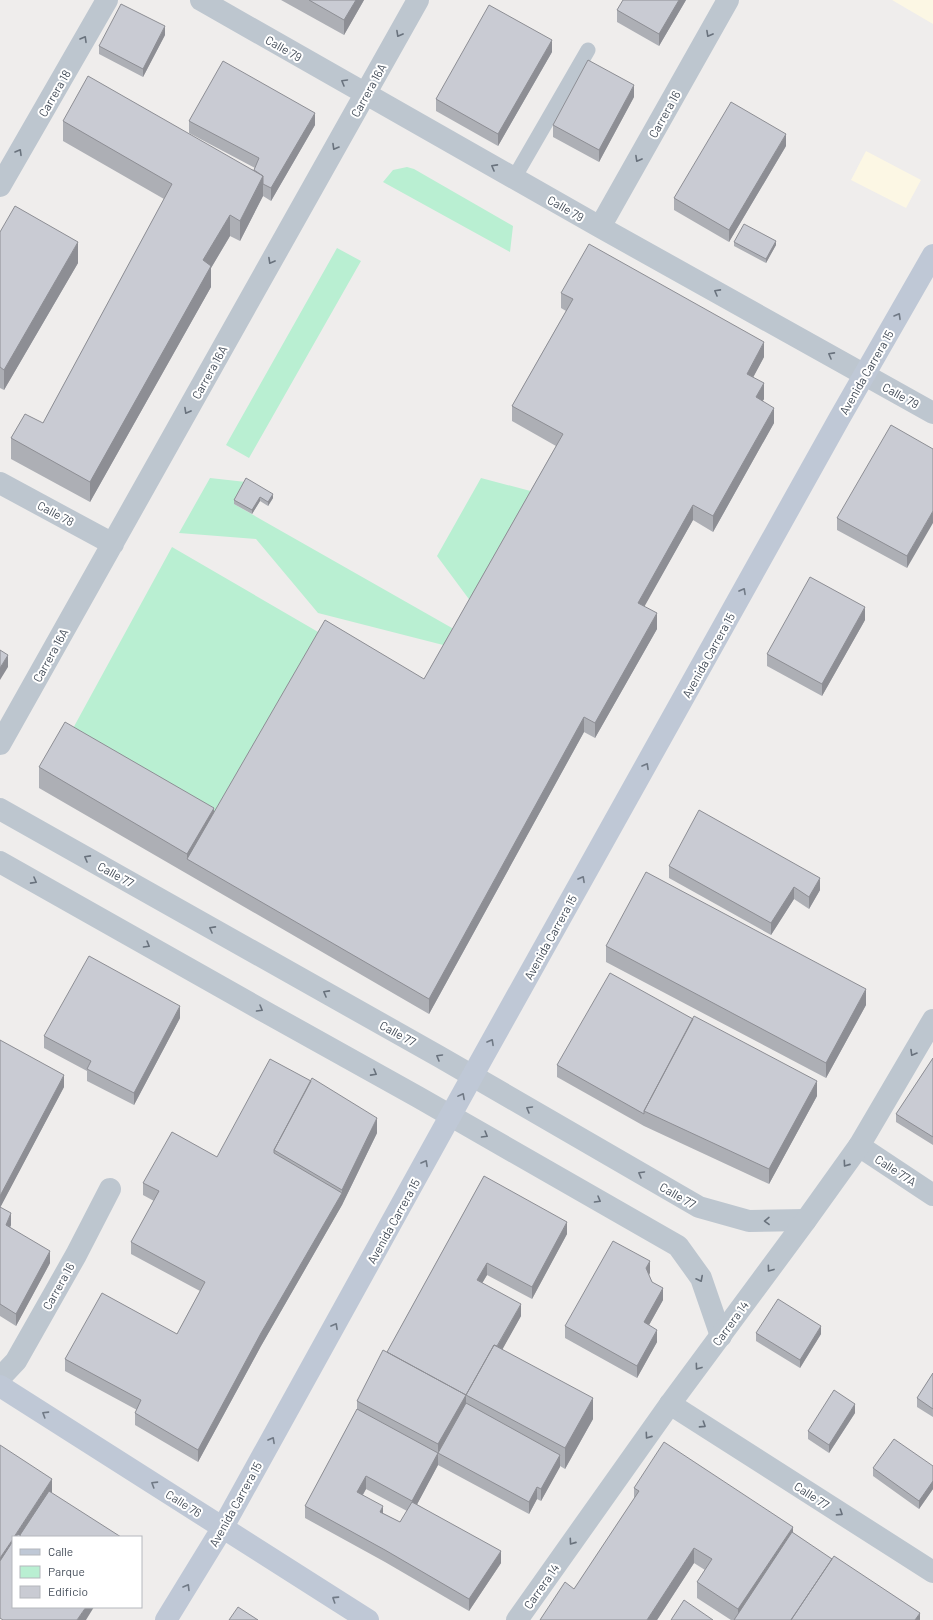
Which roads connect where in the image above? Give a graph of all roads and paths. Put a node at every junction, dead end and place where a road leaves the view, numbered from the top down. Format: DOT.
graph roads {
  1 [pos="107,0"];
  2 [pos="201,0"];
  3 [pos="418,0"];
  4 [pos="728,0"];
  5 [pos="588,50"];
  6 [pos="365,94"];
  7 [pos="514,178"];
  8 [pos="0,186"];
  9 [pos="600,227"];
  10 [pos="933,255"];
  11 [pos="865,374"];
  12 [pos="933,413"];
  13 [pos="0,483"];
  14 [pos="113,544"];
  15 [pos="0,744"];
  16 [pos="0,809"];
  17 [pos="0,862"];
  18 [pos="933,1020"];
  19 [pos="473,1076"];
  20 [pos="451,1116"];
  21 [pos="859,1146"];
  22 [pos="110,1188"];
  23 [pos="933,1195"];
  24 [pos="806,1220"];
  25 [pos="721,1336"];
  26 [pos="0,1378"];
  27 [pos="0,1386"];
  28 [pos="670,1404"];
  29 [pos="223,1527"];
  30 [pos="933,1572"];
  31 [pos="166,1620"];
  32 [pos="368,1620"];
  33 [pos="517,1620"];
  8 -- 1 [label="street, Carrera 18, one-way"];
  6 -- 2 [label="street, Calle 79, one-way"];
  3 -- 6 [label="street, Carrera 16A, one-way"];
  4 -- 9 [label="street, Carrera 16, one-way"];
  5 -- 7 [label="lane"];
  7 -- 6 [label="street, Calle 79, one-way"];
  6 -- 14 [label="street, Carrera 16A, one-way"];
  7 -- 9 [label="street, Calle 79"];
  11 -- 9 [label="street, Calle 79, one-way"];
  11 -- 10 [label="main road, Avenida Carrera 15, one-way"];
  11 -- 12 [label="street, Calle 79"];
  19 -- 11 [label="main road, Avenida Carrera 15, one-way"];
  13 -- 14 [label="street, Calle 78"];
  14 -- 15 [label="street, Carrera 16A"];
  19 -- 16 [label="street, Calle 77, one-way"];
  17 -- 20 [label="street, one-way"];
  18 -- 21 [label="street, Carrera 14, one-way"];
  20 -- 19 [label="main road, Avenida Carrera 15, one-way"];
  24 -- 19 [label="street, Calle 77, one-way"];
  20 -- 25 [label="street, one-way"];
  29 -- 20 [label="main road, Avenida Carrera 15, one-way"];
  21 -- 23 [label="street, Calle 77A"];
  21 -- 24 [label="street, Carrera 14, one-way"];
  22 -- 26 [label="street, Carrera 16"];
  24 -- 25 [label="street, Carrera 14, one-way"];
  25 -- 28 [label="street, Carrera 14, one-way"];
  29 -- 27 [label="main road, Calle 76, one-way"];
  28 -- 30 [label="street, Calle 77, one-way"];
  28 -- 33 [label="street, Carrera 14, one-way"];
  31 -- 29 [label="main road, Avenida Carrera 15, one-way"];
  32 -- 29 [label="main road, Calle 76, one-way"];
}
